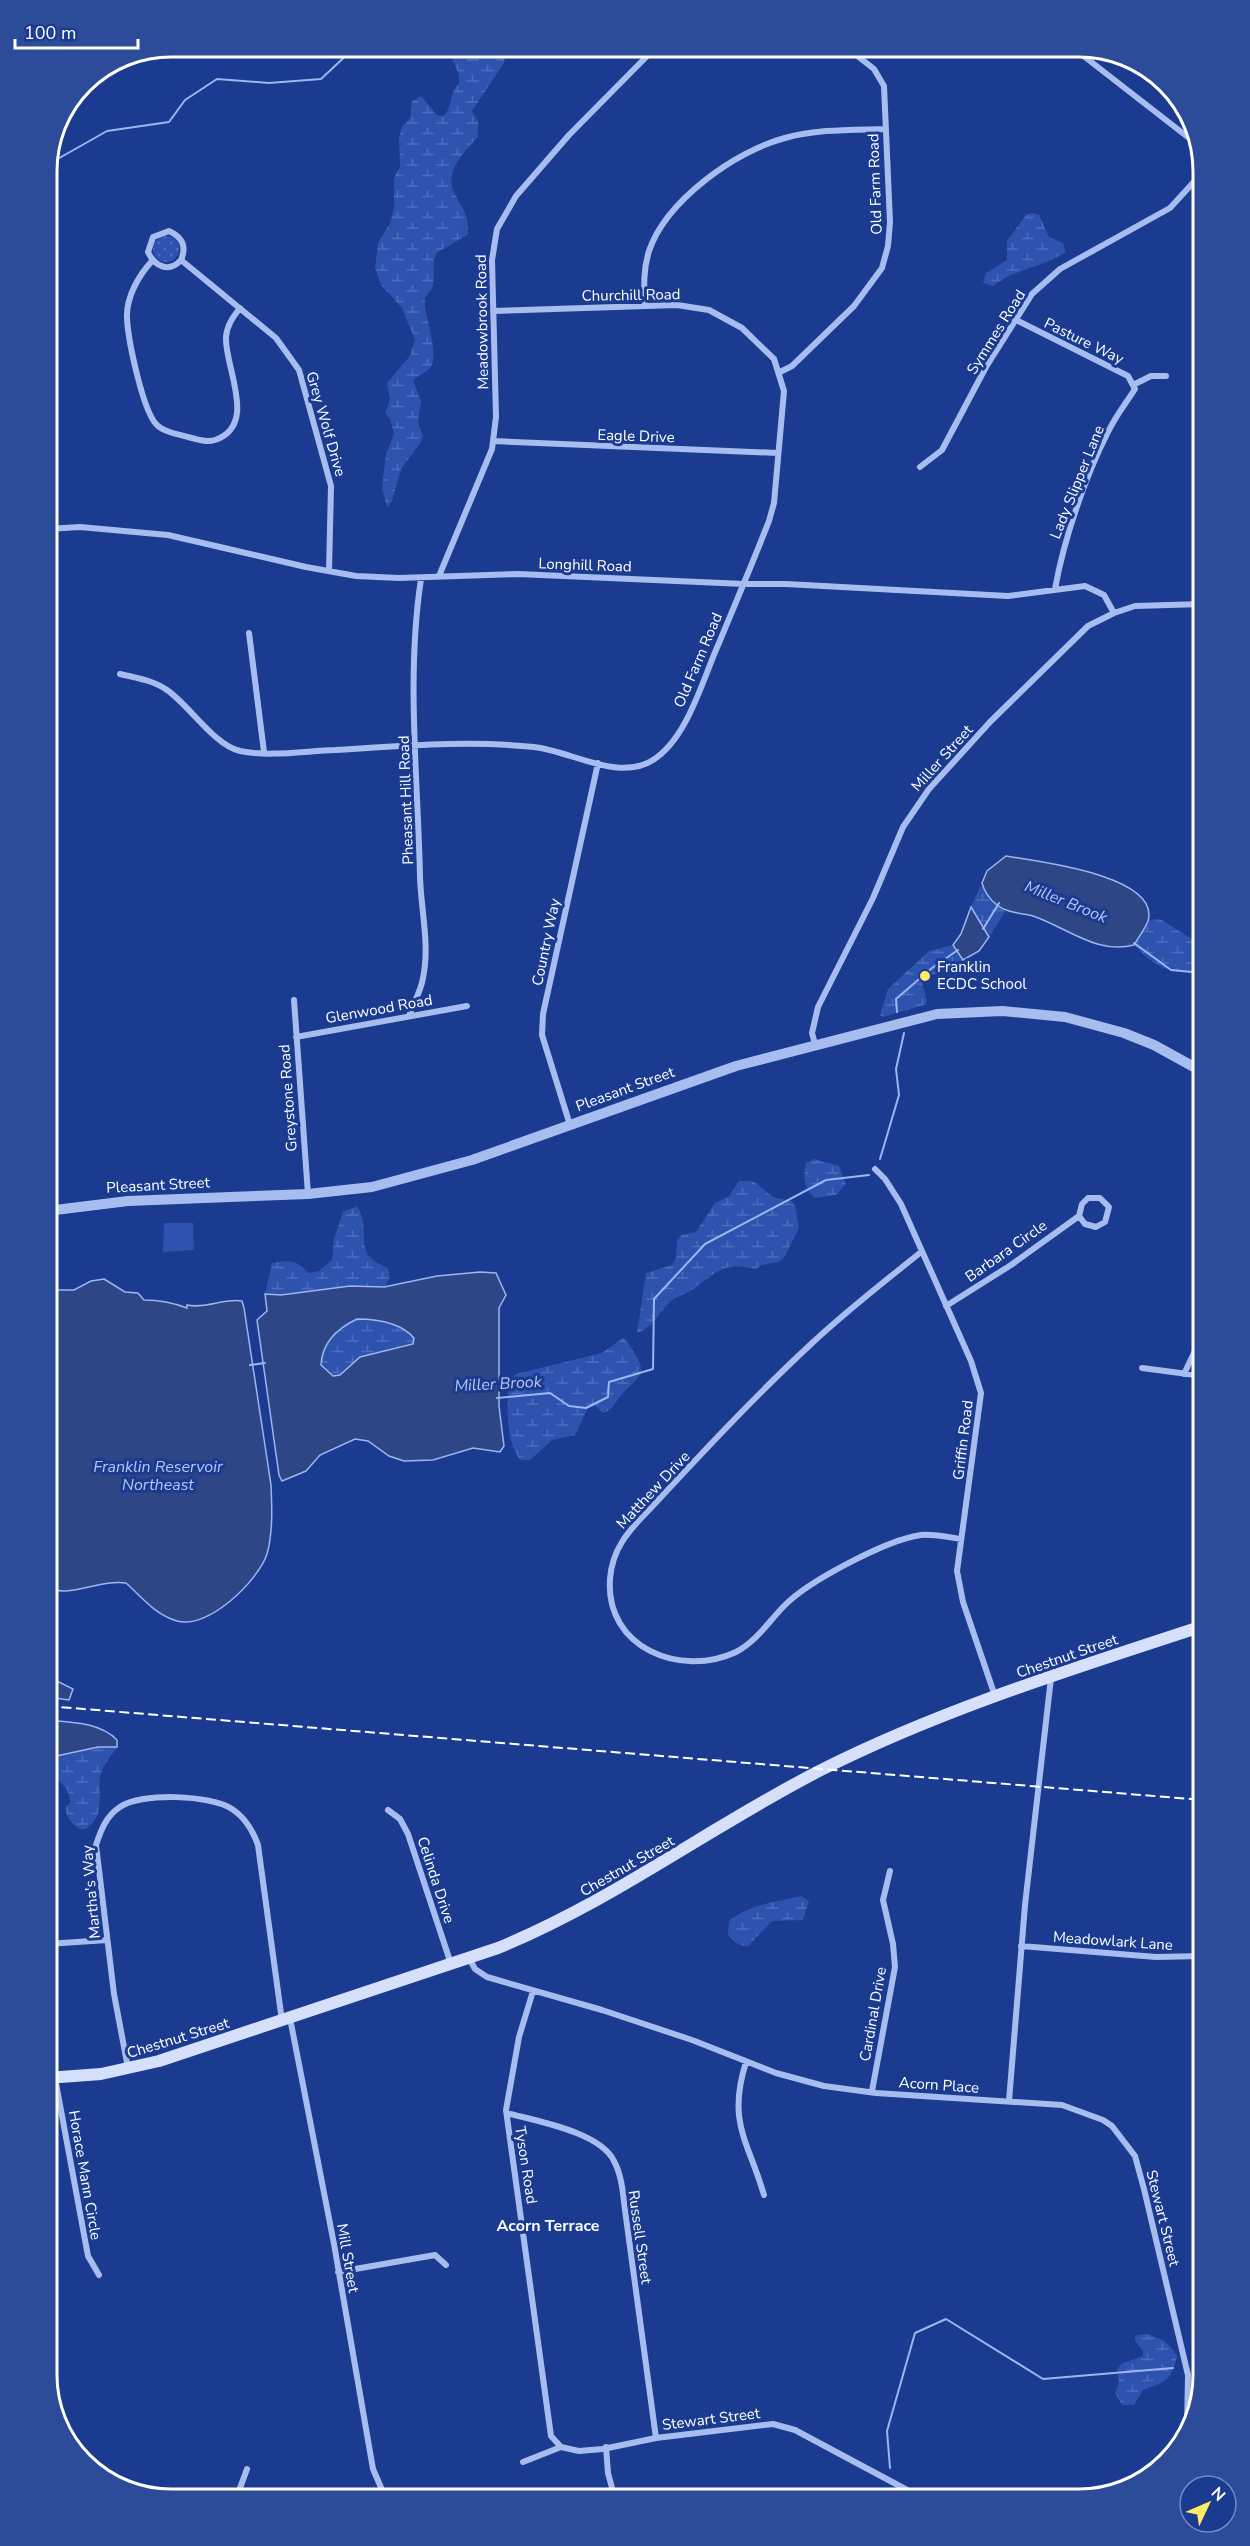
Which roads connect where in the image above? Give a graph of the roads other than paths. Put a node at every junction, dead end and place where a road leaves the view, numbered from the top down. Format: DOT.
graph roads {
  1 [pos="646,57"];
  2 [pos="859,57"];
  3 [pos="1085,57"];
  4 [pos="885,129"];
  5 [pos="1188,137"];
  6 [pos="1193,183"];
  7 [pos="181,260"];
  8 [pos="153,261"];
  9 [pos="645,306"];
  10 [pos="240,308"];
  11 [pos="493,311"];
  12 [pos="1016,320"];
  13 [pos="780,372"];
  14 [pos="1166,376"];
  15 [pos="1135,386"];
  16 [pos="493,441"];
  17 [pos="778,453"];
  18 [pos="920,466"];
  19 [pos="57,528"];
  20 [pos="329,571"];
  21 [pos="439,576"];
  22 [pos="421,579"];
  23 [pos="744,584"];
  24 [pos="1055,588"];
  25 [pos="1193,603"];
  26 [pos="1114,613"];
  27 [pos="249,633"];
  28 [pos="120,674"];
  29 [pos="416,745"];
  30 [pos="264,752"];
  31 [pos="598,763"];
  32 [pos="294,1000"];
  33 [pos="467,1006"];
  34 [pos="409,1016"];
  35 [pos="296,1037"];
  36 [pos="815,1044"];
  37 [pos="1193,1066"];
  38 [pos="570,1125"];
  39 [pos="875,1169"];
  40 [pos="308,1194"];
  41 [pos="57,1210"];
  42 [pos="1079,1216"];
  43 [pos="921,1251"];
  44 [pos="946,1306"];
  45 [pos="1193,1355"];
  46 [pos="1142,1368"];
  47 [pos="1184,1374"];
  48 [pos="1193,1375"];
  49 [pos="961,1539"];
  50 [pos="1193,1629"];
  51 [pos="1051,1678"];
  52 [pos="995,1697"];
  53 [pos="388,1810"];
  54 [pos="890,1871"];
  55 [pos="107,1940"];
  56 [pos="57,1943"];
  57 [pos="1021,1946"];
  58 [pos="1193,1956"];
  59 [pos="469,1958"];
  60 [pos="451,1964"];
  61 [pos="533,1991"];
  62 [pos="286,2019"];
  63 [pos="746,2062"];
  64 [pos="128,2069"];
  65 [pos="57,2078"];
  66 [pos="872,2091"];
  67 [pos="1009,2101"];
  68 [pos="57,2107"];
  69 [pos="507,2113"];
  70 [pos="764,2195"];
  71 [pos="446,2265"];
  72 [pos="338,2272"];
  73 [pos="99,2275"];
  74 [pos="1187,2411"];
  75 [pos="656,2438"];
  76 [pos="561,2447"];
  77 [pos="606,2447"];
  78 [pos="523,2462"];
  79 [pos="247,2469"];
  80 [pos="240,2489"];
  81 [pos="382,2489"];
  82 [pos="612,2489"];
  83 [pos="905,2489"];
  1 -- 11 [label="street, Meadowbrook Road"];
  2 -- 4 [label="street, Old Farm Road"];
  3 -- 5 [label="street"];
  4 -- 9 [label="street"];
  4 -- 13 [label="street, Old Farm Road"];
  6 -- 12 [label="street, Symmes Road"];
  7 -- 8 [label="street"];
  7 -- 8 [label="street"];
  7 -- 10 [label="street, Grey Wolf Drive"];
  8 -- 10 [label="street"];
  9 -- 11 [label="street, Churchill Road"];
  9 -- 13 [label="street, Churchill Road"];
  10 -- 20 [label="street, Grey Wolf Drive"];
  11 -- 16 [label="street, Meadowbrook Road"];
  12 -- 15 [label="street, Pasture Way"];
  12 -- 18 [label="street, Symmes Road"];
  13 -- 17 [label="street, Old Farm Road"];
  14 -- 15 [label="street"];
  15 -- 24 [label="street, Lady Slipper Lane"];
  16 -- 17 [label="street, Eagle Drive"];
  16 -- 21 [label="street, Meadowbrook Road"];
  17 -- 23 [label="street, Old Farm Road"];
  19 -- 20 [label="street, Longhill Road"];
  20 -- 22 [label="street, Longhill Road"];
  21 -- 22 [label="street, Longhill Road"];
  21 -- 23 [label="street, Longhill Road"];
  22 -- 29 [label="street, Pheasant Hill Road"];
  23 -- 24 [label="street, Longhill Road"];
  23 -- 31 [label="street, Old Farm Road"];
  24 -- 26 [label="street, Longhill Road"];
  25 -- 26 [label="street, Miller Street"];
  26 -- 36 [label="street, Miller Street"];
  27 -- 30 [label="street"];
  28 -- 30 [label="street, Old Farm Road"];
  29 -- 30 [label="street, Old Farm Road"];
  29 -- 31 [label="street, Old Farm Road"];
  29 -- 34 [label="street, Pheasant Hill Road"];
  31 -- 38 [label="street, Country Way"];
  32 -- 35 [label="street, Greystone Road"];
  33 -- 34 [label="street, Glenwood Road"];
  34 -- 35 [label="street, Glenwood Road"];
  35 -- 40 [label="street, Greystone Road"];
  36 -- 37 [label="street, Pleasant Street"];
  36 -- 38 [label="street, Pleasant Street"];
  38 -- 40 [label="street, Pleasant Street"];
  39 -- 43 [label="street, Griffin Road"];
  40 -- 41 [label="street, Pleasant Street"];
  42 -- 42 [label="street, Barbara Circle"];
  42 -- 44 [label="street, Barbara Circle"];
  43 -- 44 [label="street, Griffin Road"];
  43 -- 49 [label="street, Matthew Drive"];
  44 -- 49 [label="street, Griffin Road"];
  45 -- 47 [label="street"];
  46 -- 47 [label="street"];
  47 -- 48 [label="street"];
  49 -- 52 [label="street, Griffin Road"];
  50 -- 51 [label="main road, Chestnut Street"];
  51 -- 52 [label="main road, Chestnut Street"];
  51 -- 57 [label="street"];
  52 -- 59 [label="main road, Chestnut Street"];
  53 -- 60 [label="street, Celinda Drive"];
  54 -- 66 [label="street, Cardinal Drive"];
  55 -- 56 [label="street"];
  55 -- 62 [label="street, Martha's Way"];
  55 -- 64 [label="street, Martha's Way"];
  57 -- 58 [label="street, Meadowlark Lane"];
  57 -- 67 [label="street"];
  59 -- 60 [label="main road, Chestnut Street"];
  59 -- 61 [label="street, Acorn Place"];
  60 -- 62 [label="main road, Chestnut Street"];
  61 -- 63 [label="street, Acorn Place"];
  61 -- 69 [label="street, Tyson Road"];
  62 -- 64 [label="main road, Chestnut Street"];
  62 -- 72 [label="street, Mill Street"];
  63 -- 66 [label="street, Acorn Place"];
  63 -- 70 [label="street"];
  64 -- 65 [label="main road, Chestnut Street"];
  66 -- 67 [label="street, Acorn Place"];
  67 -- 74 [label="street, Stewart Street"];
  68 -- 73 [label="street, Horace Mann Circle"];
  69 -- 75 [label="street, Russell Street"];
  69 -- 76 [label="street, Tyson Road"];
  71 -- 72 [label="street"];
  72 -- 81 [label="street, Mill Street"];
  75 -- 77 [label="street, Stewart Street"];
  75 -- 83 [label="street, Stewart Street"];
  76 -- 77 [label="street, Stewart Street"];
  76 -- 78 [label="street, Stewart Street"];
  77 -- 82 [label="street"];
  79 -- 80 [label="street"];
}
